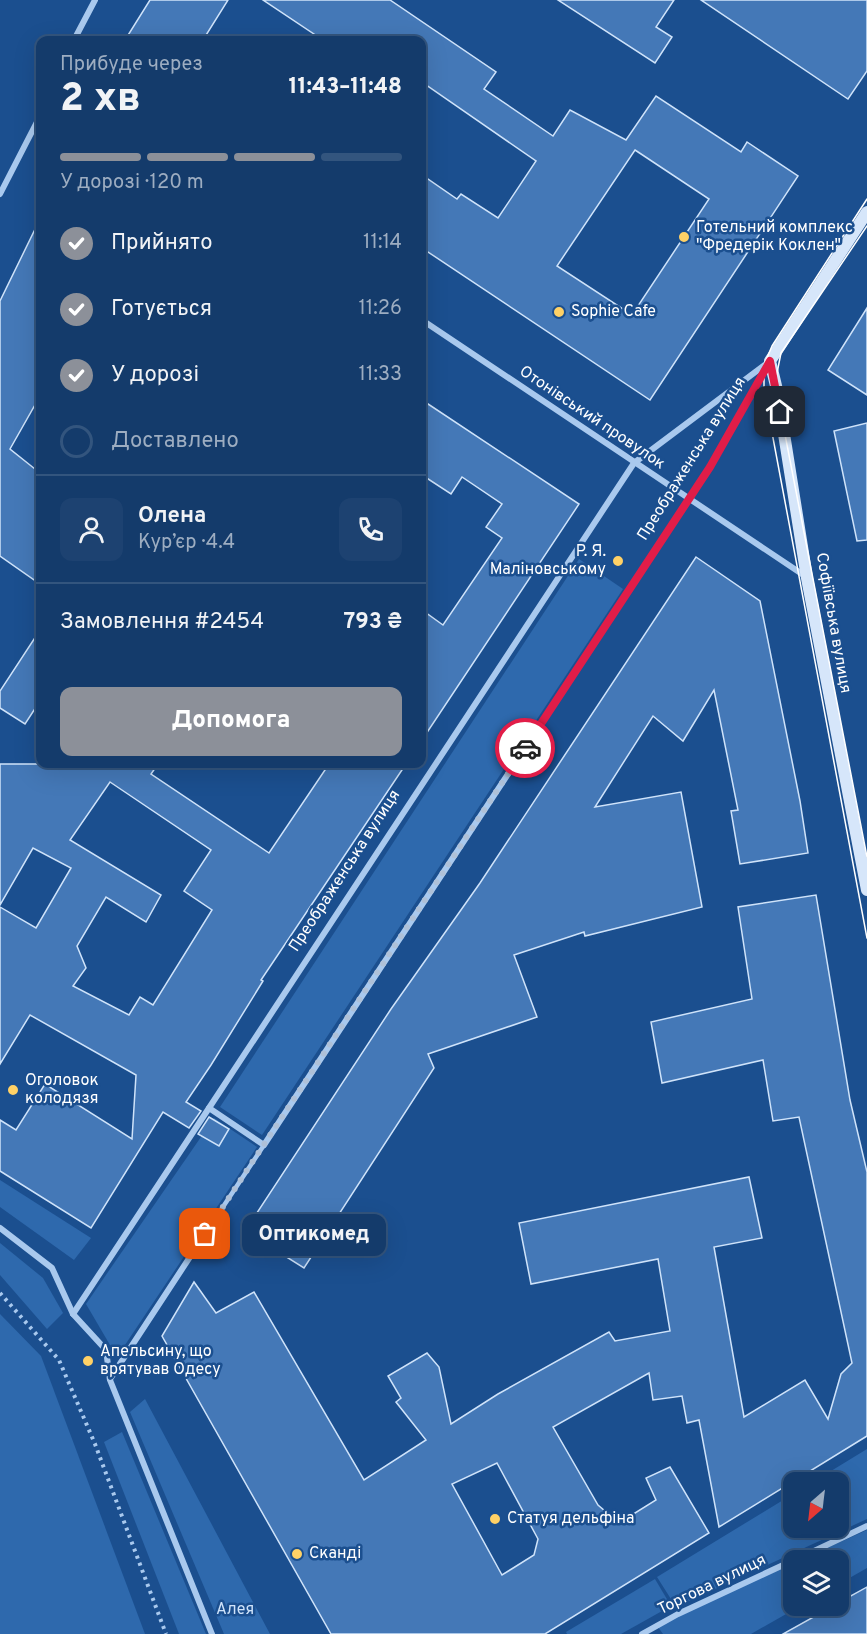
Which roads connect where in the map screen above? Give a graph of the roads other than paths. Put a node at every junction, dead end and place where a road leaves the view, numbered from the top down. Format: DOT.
graph roads {
  1 [pos="95,0"];
  2 [pos="76,36"];
  3 [pos="36,124"];
  4 [pos="0,194"];
  5 [pos="867,212"];
  6 [pos="426,323"];
  7 [pos="770,361"];
  8 [pos="634,462"];
  9 [pos="688,500"];
  10 [pos="807,578"];
  11 [pos="867,890"];
  12 [pos="209,1108"];
  13 [pos="264,1145"];
  14 [pos="0,1228"];
  15 [pos="205,1234"];
  16 [pos="73,1314"];
  17 [pos="110,1380"];
  18 [pos="867,1526"];
  19 [pos="815,1550"];
  20 [pos="783,1565"];
  21 [pos="213,1634"];
  22 [pos="642,1634"];
  1 -- 2 [label="street"];
  3 -- 4 [label="street"];
  5 -- 7 [label="main road, Преображенська вулиця"];
  6 -- 8 [label="street, Отонівський провулок"];
  7 -- 8 [label="street, Преображенська вулиця"];
  7 -- 9 [label="street, Преображенська вулиця"];
  7 -- 10 [label="main road, Софіївська вулиця"];
  8 -- 9 [label="street, Отонівський провулок"];
  8 -- 12 [label="street, Преображенська вулиця"];
  9 -- 10 [label="street, Отонівський провулок"];
  9 -- 13 [label="street, Преображенська вулиця"];
  10 -- 11 [label="main road, Софіївська вулиця"];
  12 -- 13 [label="street"];
  12 -- 16 [label="street, Преображенська вулиця"];
  13 -- 15 [label="lane, Преображенська вулиця"];
  14 -- 16 [label="street"];
  15 -- 17 [label="street, Преображенська вулиця"];
  16 -- 17 [label="street"];
  17 -- 21 [label="street"];
  18 -- 19 [label="street, Торгова вулиця"];
  20 -- 22 [label="street, Торгова вулиця"];
}
